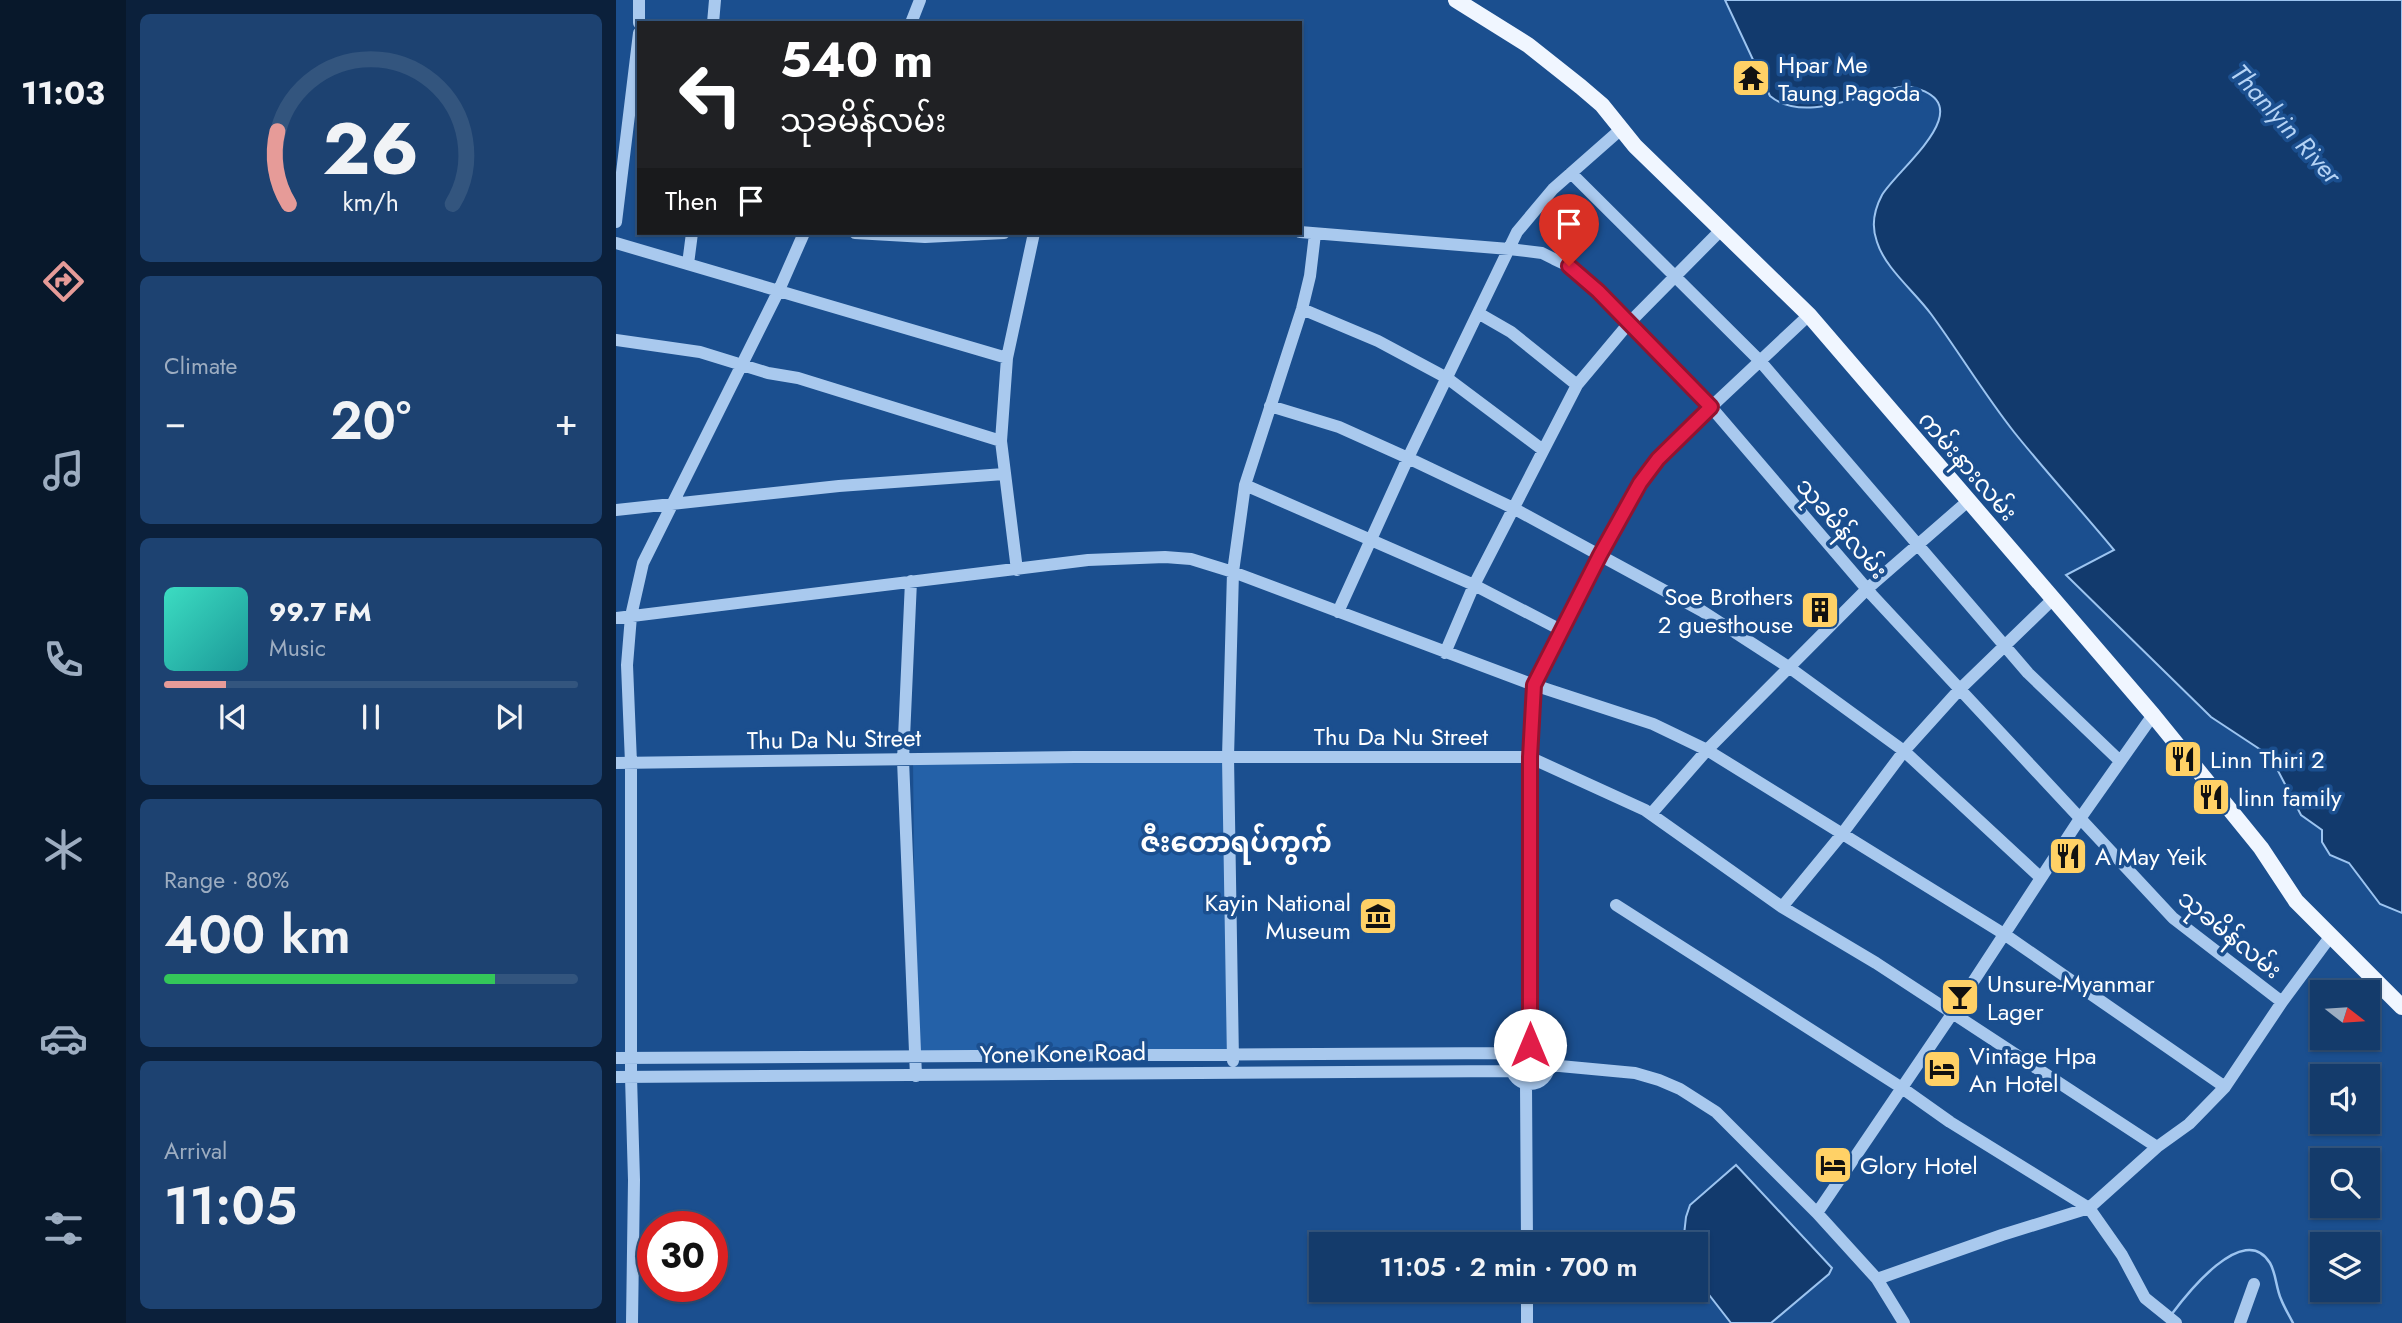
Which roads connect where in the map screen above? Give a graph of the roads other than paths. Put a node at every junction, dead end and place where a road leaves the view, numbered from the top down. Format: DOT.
graph roads {
  1 [pos="639,0"];
  2 [pos="715,0"];
  3 [pos="920,0"];
  4 [pos="1456,0"];
  5 [pos="639,21"];
  6 [pos="713,21"];
  7 [pos="912,21"];
  8 [pos="637,49"];
  9 [pos="1620,130"];
  10 [pos="1571,173"];
  11 [pos="616,222"];
  12 [pos="1720,231"];
  13 [pos="1302,232"];
  14 [pos="1315,234"];
  15 [pos="692,235"];
  16 [pos="803,235"];
  17 [pos="890,235"];
  18 [pos="964,235"];
  19 [pos="1034,235"];
  20 [pos="616,243"];
  21 [pos="1509,248"];
  22 [pos="688,264"];
  23 [pos="1676,276"];
  24 [pos="779,290"];
  25 [pos="1301,309"];
  26 [pos="1478,313"];
  27 [pos="1809,315"];
  28 [pos="1629,323"];
  29 [pos="616,340"];
  30 [pos="1007,358"];
  31 [pos="1760,361"];
  32 [pos="741,365"];
  33 [pos="1447,378"];
  34 [pos="1577,385"];
  35 [pos="1270,406"];
  36 [pos="1711,407"];
  37 [pos="1001,440"];
  38 [pos="1544,450"];
  39 [pos="1408,458"];
  40 [pos="1004,474"];
  41 [pos="1245,485"];
  42 [pos="1968,501"];
  43 [pos="671,504"];
  44 [pos="1513,508"];
  45 [pos="616,510"];
  46 [pos="1370,540"];
  47 [pos="1917,546"];
  48 [pos="1600,555"];
  49 [pos="1017,570"];
  50 [pos="1233,572"];
  51 [pos="911,581"];
  52 [pos="1474,586"];
  53 [pos="1867,589"];
  54 [pos="2053,599"];
  55 [pos="1338,612"];
  56 [pos="631,616"];
  57 [pos="616,618"];
  58 [pos="1561,631"];
  59 [pos="2005,647"];
  60 [pos="1445,653"];
  61 [pos="1790,668"];
  62 [pos="1534,685"];
  63 [pos="1959,690"];
  64 [pos="2153,715"];
  65 [pos="1707,750"];
  66 [pos="1904,751"];
  67 [pos="1228,757"];
  68 [pos="1530,757"];
  69 [pos="903,760"];
  70 [pos="2120,761"];
  71 [pos="616,763"];
  72 [pos="631,763"];
  73 [pos="1651,814"];
  74 [pos="2079,820"];
  75 [pos="1842,834"];
  76 [pos="2041,877"];
  77 [pos="1616,905"];
  78 [pos="1782,907"];
  79 [pos="2004,934"];
  80 [pos="2330,937"];
  81 [pos="2282,1002"];
  82 [pos="2402,1007"];
  83 [pos="1952,1014"];
  84 [pos="1530,1045"];
  85 [pos="1514,1053"];
  86 [pos="1381,1054"];
  87 [pos="1233,1055"];
  88 [pos="743,1057"];
  89 [pos="916,1057"];
  90 [pos="616,1058"];
  91 [pos="631,1058"];
  92 [pos="1549,1065"];
  93 [pos="1380,1071"];
  94 [pos="1511,1071"];
  95 [pos="1233,1072"];
  96 [pos="743,1076"];
  97 [pos="916,1076"];
  98 [pos="616,1077"];
  99 [pos="631,1077"];
  100 [pos="1526,1084"];
  101 [pos="2225,1087"];
  102 [pos="1902,1088"];
  103 [pos="2157,1147"];
  104 [pos="2089,1208"];
  105 [pos="1817,1213"];
  106 [pos="1527,1232"];
  107 [pos="1877,1279"];
  108 [pos="2254,1284"];
  109 [pos="1527,1302"];
  110 [pos="632,1323"];
  111 [pos="1527,1323"];
  112 [pos="1904,1323"];
  113 [pos="2176,1323"];
  114 [pos="2240,1323"];
  1 -- 5 [label="street"];
  2 -- 6 [label="street"];
  3 -- 7 [label="street"];
  4 -- 9 [label="main road, ကမ်းနားလမ်း"];
  8 -- 11 [label="street"];
  9 -- 10 [label="street"];
  9 -- 12 [label="main road, ကမ်းနားလမ်း"];
  10 -- 21 [label="street"];
  10 -- 23 [label="street"];
  12 -- 23 [label="street"];
  12 -- 27 [label="main road, ကမ်းနားလမ်း"];
  13 -- 14 [label="street, သုခမိန်လမ်း"];
  14 -- 21 [label="street, သုခမိန်လမ်း"];
  14 -- 25 [label="street"];
  15 -- 22 [label="street"];
  16 -- 24 [label="street"];
  17 -- 18 [label="street"];
  19 -- 30 [label="street"];
  20 -- 22 [label="street"];
  21 -- 26 [label="street"];
  21 -- 28 [label="street, သုခမိန်လမ်း"];
  22 -- 24 [label="street"];
  23 -- 28 [label="street"];
  23 -- 31 [label="street"];
  24 -- 30 [label="street"];
  24 -- 32 [label="street"];
  25 -- 33 [label="street"];
  25 -- 35 [label="street"];
  26 -- 33 [label="street"];
  26 -- 34 [label="street"];
  27 -- 31 [label="street"];
  27 -- 42 [label="main road, ကမ်းနားလမ်း"];
  28 -- 34 [label="street"];
  28 -- 36 [label="street, သုခမိန်လမ်း"];
  29 -- 32 [label="street"];
  30 -- 37 [label="street"];
  31 -- 36 [label="street"];
  31 -- 47 [label="street"];
  32 -- 37 [label="street"];
  32 -- 43 [label="street"];
  33 -- 38 [label="street"];
  33 -- 39 [label="street"];
  34 -- 38 [label="street"];
  35 -- 39 [label="street"];
  35 -- 41 [label="street"];
  36 -- 48 [label="street"];
  36 -- 53 [label="street, သုခမိန်လမ်း"];
  37 -- 40 [label="street"];
  38 -- 44 [label="street"];
  39 -- 44 [label="street"];
  39 -- 46 [label="street"];
  40 -- 43 [label="street"];
  40 -- 49 [label="street"];
  41 -- 46 [label="street"];
  41 -- 50 [label="street"];
  42 -- 47 [label="street"];
  42 -- 54 [label="main road, ကမ်းနားလမ်း"];
  43 -- 45 [label="street"];
  43 -- 56 [label="street"];
  44 -- 48 [label="street"];
  44 -- 52 [label="street"];
  46 -- 52 [label="street"];
  46 -- 55 [label="street"];
  47 -- 53 [label="street"];
  47 -- 59 [label="street"];
  48 -- 58 [label="street"];
  48 -- 61 [label="street"];
  49 -- 50 [label="street"];
  49 -- 51 [label="street"];
  50 -- 55 [label="street"];
  50 -- 67 [label="street"];
  51 -- 56 [label="street"];
  51 -- 69 [label="street"];
  52 -- 58 [label="street"];
  52 -- 60 [label="street"];
  53 -- 61 [label="street"];
  53 -- 63 [label="street, သုခမိန်လမ်း"];
  54 -- 59 [label="street"];
  54 -- 64 [label="main road, ကမ်းနားလမ်း"];
  55 -- 60 [label="street"];
  56 -- 57 [label="street"];
  56 -- 72 [label="street"];
  58 -- 62 [label="street"];
  59 -- 63 [label="street"];
  59 -- 70 [label="street"];
  60 -- 62 [label="street"];
  61 -- 65 [label="street"];
  61 -- 66 [label="street"];
  62 -- 65 [label="street"];
  62 -- 68 [label="street"];
  63 -- 66 [label="street"];
  63 -- 74 [label="street, သုခမိန်လမ်း"];
  64 -- 70 [label="street"];
  64 -- 80 [label="main road, ကမ်းနားလမ်း"];
  65 -- 73 [label="street"];
  65 -- 75 [label="street"];
  66 -- 75 [label="street"];
  66 -- 76 [label="street"];
  67 -- 68 [label="street, Thu Da Nu Street"];
  67 -- 69 [label="street, Thu Da Nu Street"];
  67 -- 87 [label="street"];
  68 -- 73 [label="street, Thu Da Nu Street"];
  68 -- 84 [label="street"];
  69 -- 72 [label="street, Thu Da Nu Street"];
  69 -- 89 [label="street"];
  70 -- 74 [label="street"];
  71 -- 72 [label="street, Thu Da Nu Street"];
  72 -- 91 [label="street"];
  73 -- 78 [label="street, Thu Da Nu Street"];
  74 -- 76 [label="street"];
  74 -- 81 [label="street, သုခမိန်လမ်း"];
  75 -- 78 [label="street"];
  75 -- 79 [label="street"];
  76 -- 79 [label="street"];
  77 -- 102 [label="street"];
  78 -- 83 [label="street, Thu Da Nu Street"];
  79 -- 83 [label="street"];
  79 -- 101 [label="street"];
  80 -- 81 [label="street"];
  80 -- 82 [label="main road, ကမ်းနားလမ်း"];
  81 -- 101 [label="street"];
  83 -- 102 [label="street"];
  83 -- 103 [label="street, Thu Da Nu Street"];
  84 -- 85 [label="street"];
  84 -- 92 [label="street"];
  85 -- 86 [label="street"];
  85 -- 94 [label="street"];
  86 -- 87 [label="street"];
  86 -- 93 [label="street"];
  87 -- 89 [label="street"];
  87 -- 95 [label="street"];
  88 -- 89 [label="street"];
  88 -- 91 [label="street"];
  88 -- 96 [label="street"];
  89 -- 97 [label="street"];
  90 -- 91 [label="street"];
  91 -- 99 [label="street"];
  92 -- 100 [label="street"];
  92 -- 105 [label="street"];
  93 -- 94 [label="street, Yone Kone Road"];
  93 -- 95 [label="street, Yone Kone Road"];
  94 -- 100 [label="street"];
  95 -- 97 [label="street, Yone Kone Road"];
  96 -- 97 [label="street, Yone Kone Road"];
  96 -- 99 [label="street, Yone Kone Road"];
  98 -- 99 [label="street, Yone Kone Road"];
  99 -- 110 [label="street"];
  100 -- 106 [label="street"];
  101 -- 103 [label="street"];
  102 -- 104 [label="street"];
  102 -- 105 [label="street"];
  103 -- 104 [label="street"];
  104 -- 107 [label="street"];
  104 -- 113 [label="street"];
  105 -- 107 [label="street"];
  107 -- 112 [label="street"];
  108 -- 114 [label="street"];
  109 -- 111 [label="street"];
}
